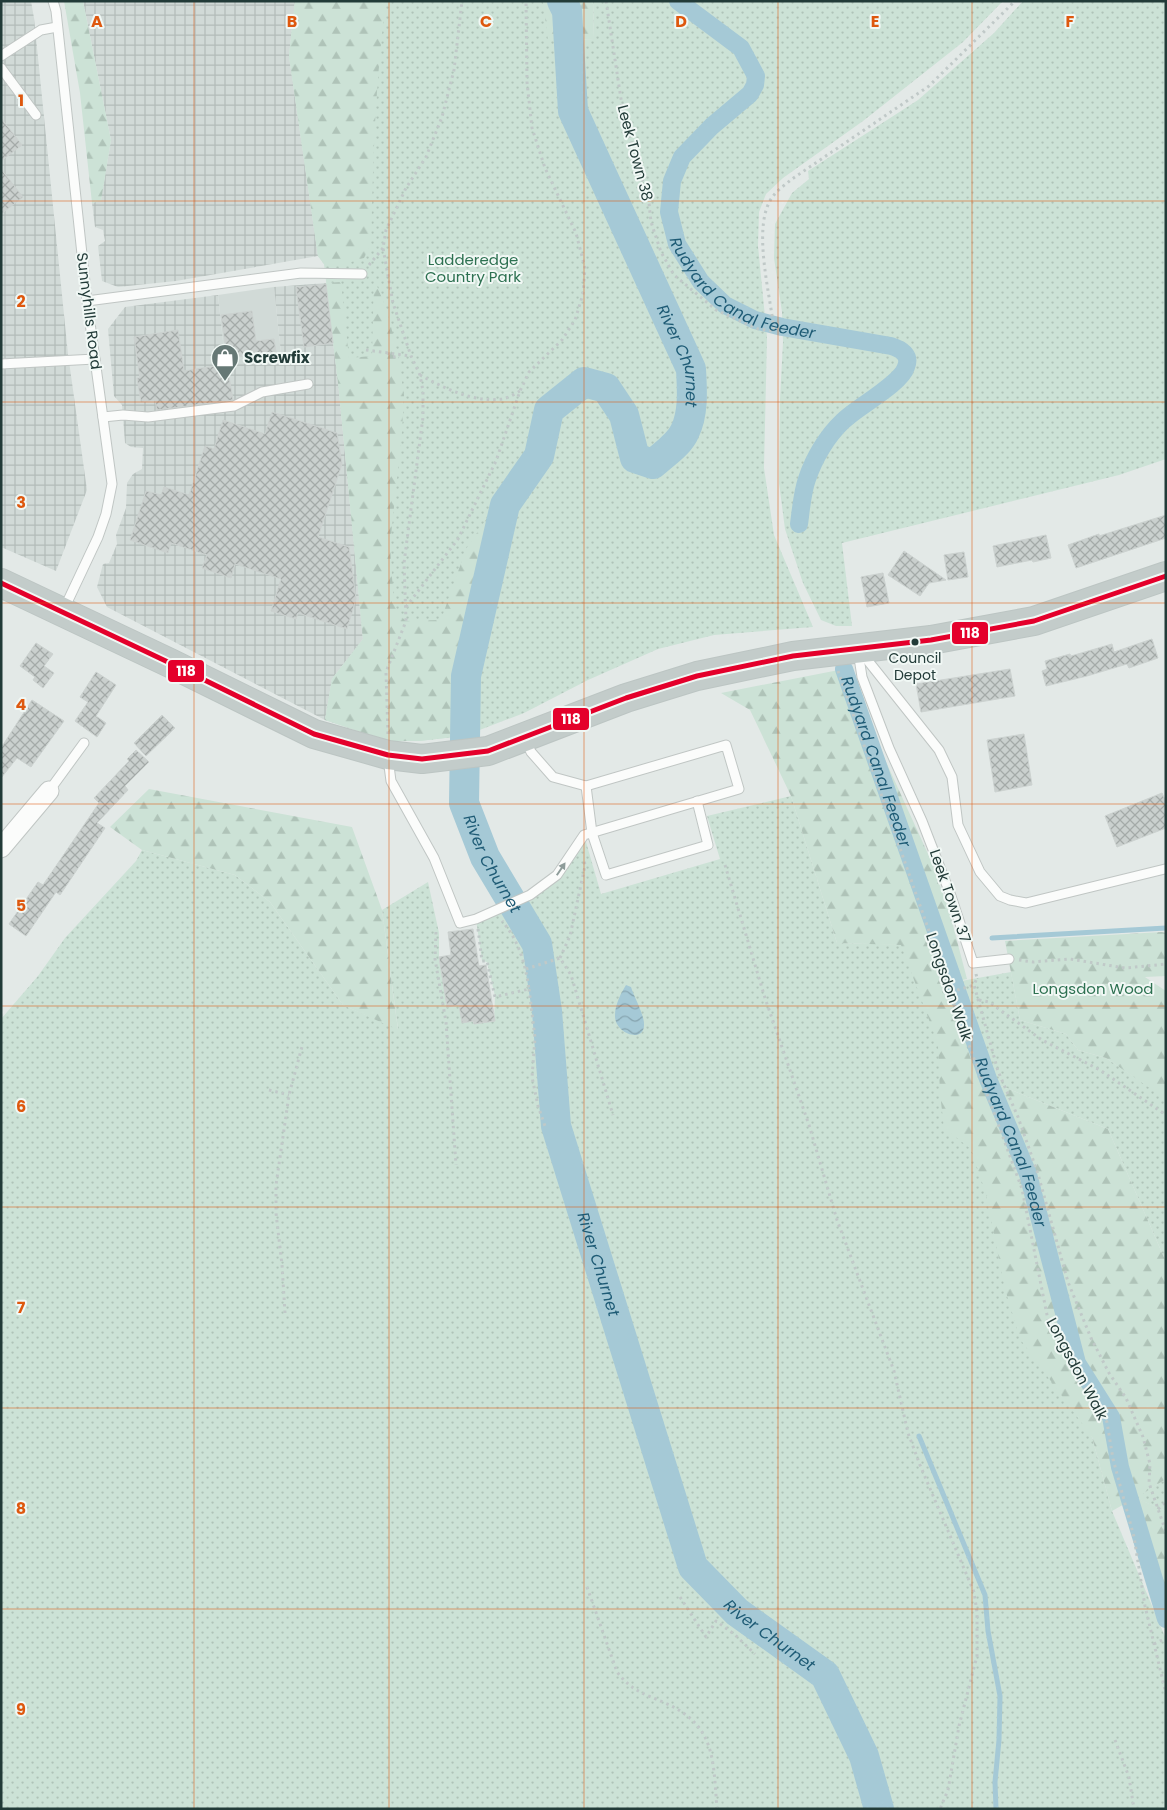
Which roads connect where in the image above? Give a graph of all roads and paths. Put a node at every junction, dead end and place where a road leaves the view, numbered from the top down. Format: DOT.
graph roads {
  1 [pos="53,1"];
  2 [pos="462,1"];
  3 [pos="526,1"];
  4 [pos="606,1"];
  5 [pos="1015,1"];
  6 [pos="57,27"];
  7 [pos="1,56"];
  8 [pos="1,68"];
  9 [pos="36,115"];
  10 [pos="383,248"];
  11 [pos="362,274"];
  12 [pos="87,302"];
  13 [pos="366,350"];
  14 [pos="411,356"];
  15 [pos="94,359"];
  16 [pos="1,364"];
  17 [pos="420,375"];
  18 [pos="308,384"];
  19 [pos="520,391"];
  20 [pos="103,417"];
  21 [pos="1166,576"];
  22 [pos="1,583"];
  23 [pos="406,608"];
  24 [pos="63,611"];
  25 [pos="846,650"];
  26 [pos="525,737"];
  27 [pos="84,743"];
  28 [pos="388,755"];
  29 [pos="586,786"];
  30 [pos="49,791"];
  31 [pos="696,802"];
  32 [pos="588,834"];
  33 [pos="1,848"];
  34 [pos="584,855"];
  35 [pos="726,865"];
  36 [pos="1166,869"];
  37 [pos="477,922"];
  38 [pos="436,932"];
  39 [pos="560,958"];
  40 [pos="1009,959"];
  41 [pos="1166,964"];
  42 [pos="526,969"];
  43 [pos="529,989"];
  44 [pos="952,992"];
  45 [pos="979,1000"];
  46 [pos="303,1043"];
  47 [pos="268,1090"];
  48 [pos="289,1096"];
  49 [pos="613,1115"];
  50 [pos="1166,1115"];
  51 [pos="545,1126"];
  52 [pos="456,1165"];
  53 [pos="285,1313"];
  54 [pos="1166,1502"];
  55 [pos="1158,1509"];
  56 [pos="1165,1527"];
  57 [pos="1166,1532"];
  58 [pos="587,1587"];
  59 [pos="680,1597"];
  60 [pos="1164,1639"];
  61 [pos="1154,1644"];
  62 [pos="755,1654"];
  63 [pos="1166,1694"];
  64 [pos="1115,1740"];
  65 [pos="717,1809"];
  66 [pos="940,1809"];
  67 [pos="1134,1809"];
  1 -- 6 [label="lane, Sunnyhills Road"];
  2 -- 10 [label="path"];
  3 -- 19 [label="path"];
  4 -- 5 [label="path, Leek Town 38"];
  6 -- 7 [label="lane"];
  6 -- 12 [label="lane, Sunnyhills Road"];
  8 -- 9 [label="lane"];
  10 -- 11 [label="path"];
  10 -- 14 [label="path"];
  11 -- 12 [label="lane"];
  12 -- 15 [label="lane, Sunnyhills Road"];
  13 -- 14 [label="path"];
  14 -- 17 [label="path"];
  15 -- 16 [label="lane"];
  15 -- 20 [label="lane, Sunnyhills Road"];
  17 -- 19 [label="path"];
  17 -- 23 [label="path"];
  18 -- 20 [label="lane"];
  19 -- 23 [label="path"];
  20 -- 24 [label="lane, Sunnyhills Road"];
  21 -- 25 [label="highway"];
  22 -- 24 [label="highway"];
  23 -- 28 [label="path"];
  24 -- 28 [label="highway"];
  25 -- 26 [label="highway"];
  25 -- 36 [label="lane"];
  25 -- 40 [label="lane, Leek Town 37"];
  25 -- 44 [label="path, Longsdon Walk"];
  26 -- 28 [label="highway"];
  26 -- 29 [label="lane"];
  27 -- 30 [label="lane"];
  28 -- 37 [label="lane"];
  29 -- 31 [label="lane"];
  29 -- 32 [label="lane"];
  30 -- 33 [label="street"];
  31 -- 32 [label="lane"];
  31 -- 32 [label="lane"];
  37 -- 32 [label="lane, one-way"];
  34 -- 39 [label="path"];
  35 -- 66 [label="path"];
  37 -- 42 [label="path"];
  37 -- 43 [label="path"];
  38 -- 52 [label="path"];
  39 -- 42 [label="path"];
  39 -- 49 [label="path"];
  40 -- 41 [label="path"];
  42 -- 43 [label="path"];
  43 -- 51 [label="path"];
  44 -- 45 [label="path"];
  44 -- 61 [label="path, Longsdon Walk"];
  45 -- 50 [label="path"];
  45 -- 55 [label="path"];
  46 -- 48 [label="path"];
  47 -- 48 [label="path"];
  48 -- 53 [label="path"];
  54 -- 55 [label="path"];
  55 -- 56 [label="path"];
  56 -- 57 [label="path"];
  58 -- 65 [label="path"];
  59 -- 62 [label="path"];
  60 -- 61 [label="path"];
  61 -- 63 [label="path, Longsdon Walk"];
  64 -- 67 [label="path"];
}
